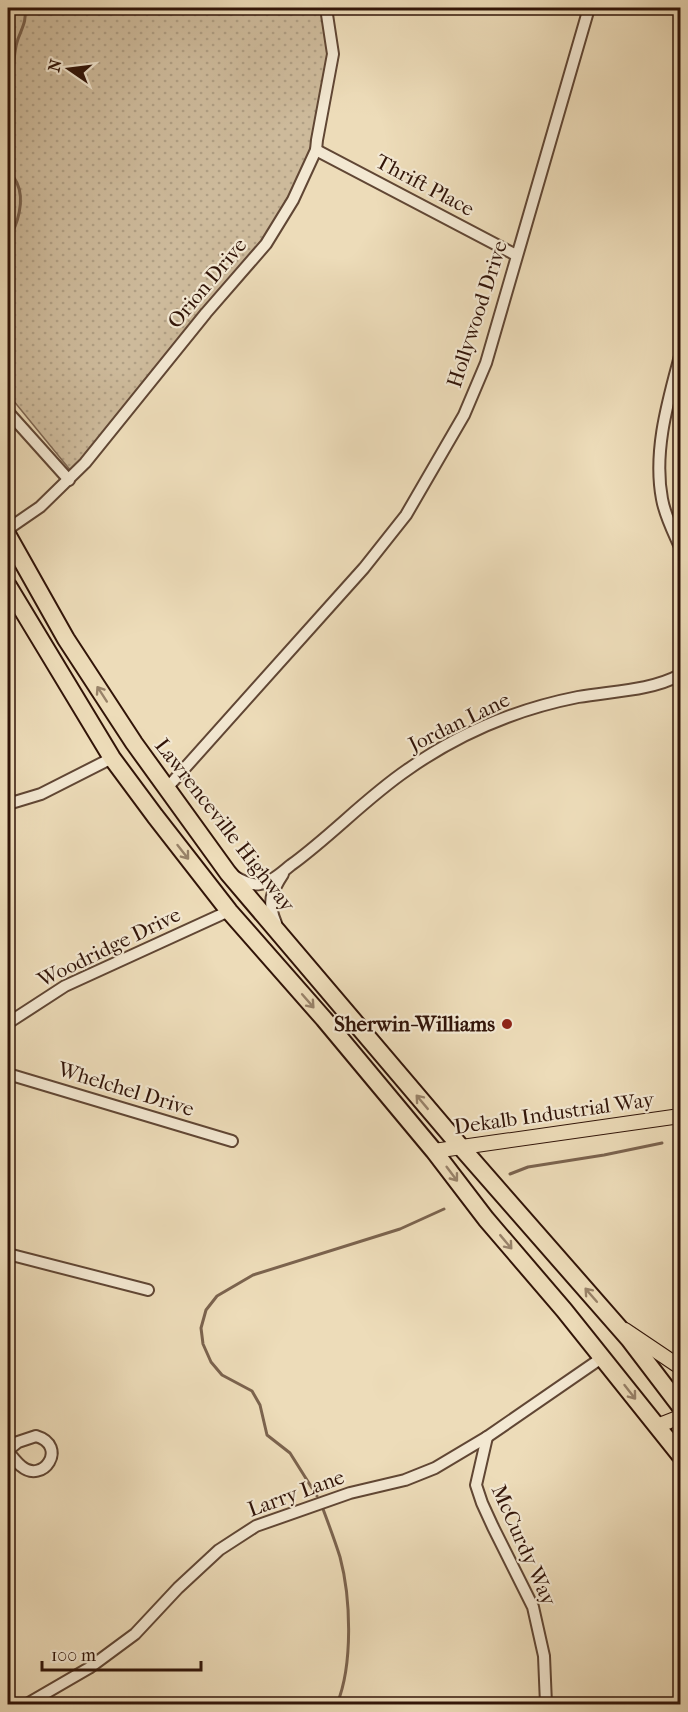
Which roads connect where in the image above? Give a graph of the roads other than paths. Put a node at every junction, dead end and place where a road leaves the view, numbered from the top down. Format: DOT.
graph roads {
  1 [pos="326,8"];
  2 [pos="589,8"];
  3 [pos="316,150"];
  4 [pos="516,255"];
  5 [pos="681,356"];
  6 [pos="8,412"];
  7 [pos="69,480"];
  8 [pos="8,529"];
  9 [pos="8,536"];
  10 [pos="681,547"];
  11 [pos="9,591"];
  12 [pos="681,675"];
  13 [pos="112,758"];
  14 [pos="167,788"];
  15 [pos="8,804"];
  16 [pos="286,869"];
  17 [pos="228,873"];
  18 [pos="230,911"];
  19 [pos="280,933"];
  20 [pos="8,1023"];
  21 [pos="8,1074"];
  22 [pos="681,1116"];
  23 [pos="232,1141"];
  24 [pos="460,1146"];
  25 [pos="434,1151"];
  26 [pos="8,1254"];
  27 [pos="148,1290"];
  28 [pos="614,1321"];
  29 [pos="603,1357"];
  30 [pos="681,1367"];
  31 [pos="681,1406"];
  32 [pos="681,1417"];
  33 [pos="657,1426"];
  34 [pos="487,1437"];
  35 [pos="681,1455"];
  36 [pos="27,1704"];
  37 [pos="546,1704"];
  1 -- 3 [label="street, Orion Drive"];
  2 -- 4 [label="street, Hollywood Drive"];
  3 -- 4 [label="street, Thrift Place"];
  3 -- 7 [label="street, Orion Drive"];
  4 -- 14 [label="street, Hollywood Drive"];
  5 -- 10 [label="street"];
  6 -- 7 [label="street"];
  7 -- 8 [label="street, Orion Drive"];
  14 -- 9 [label="highway, Lawrenceville Highway, one-way"];
  11 -- 13 [label="highway"];
  12 -- 16 [label="street, Jordan Lane"];
  13 -- 15 [label="street"];
  13 -- 18 [label="highway, one-way"];
  14 -- 17 [label="highway, Lawrenceville Highway"];
  16 -- 17 [label="street, Jordan Lane"];
  16 -- 19 [label="street, Jordan Lane"];
  17 -- 19 [label="highway, Lawrenceville Highway"];
  18 -- 20 [label="street, Woodridge Drive"];
  18 -- 25 [label="highway, one-way"];
  24 -- 19 [label="highway, Lawrenceville Highway, one-way"];
  21 -- 23 [label="street, Whelchel Drive"];
  22 -- 24 [label="main road, Dekalb Industrial Way"];
  24 -- 25 [label="main road, Dekalb Industrial Way"];
  28 -- 24 [label="highway, Lawrenceville Highway, one-way"];
  25 -- 29 [label="highway, one-way"];
  26 -- 27 [label="street"];
  28 -- 30 [label="main road"];
  28 -- 31 [label="highway, Lawrenceville Highway"];
  29 -- 33 [label="highway, one-way"];
  29 -- 34 [label="street, Larry Lane"];
  32 -- 33 [label="main road"];
  33 -- 35 [label="highway"];
  34 -- 36 [label="street, Larry Lane"];
  34 -- 37 [label="street, McCurdy Way"];
}
